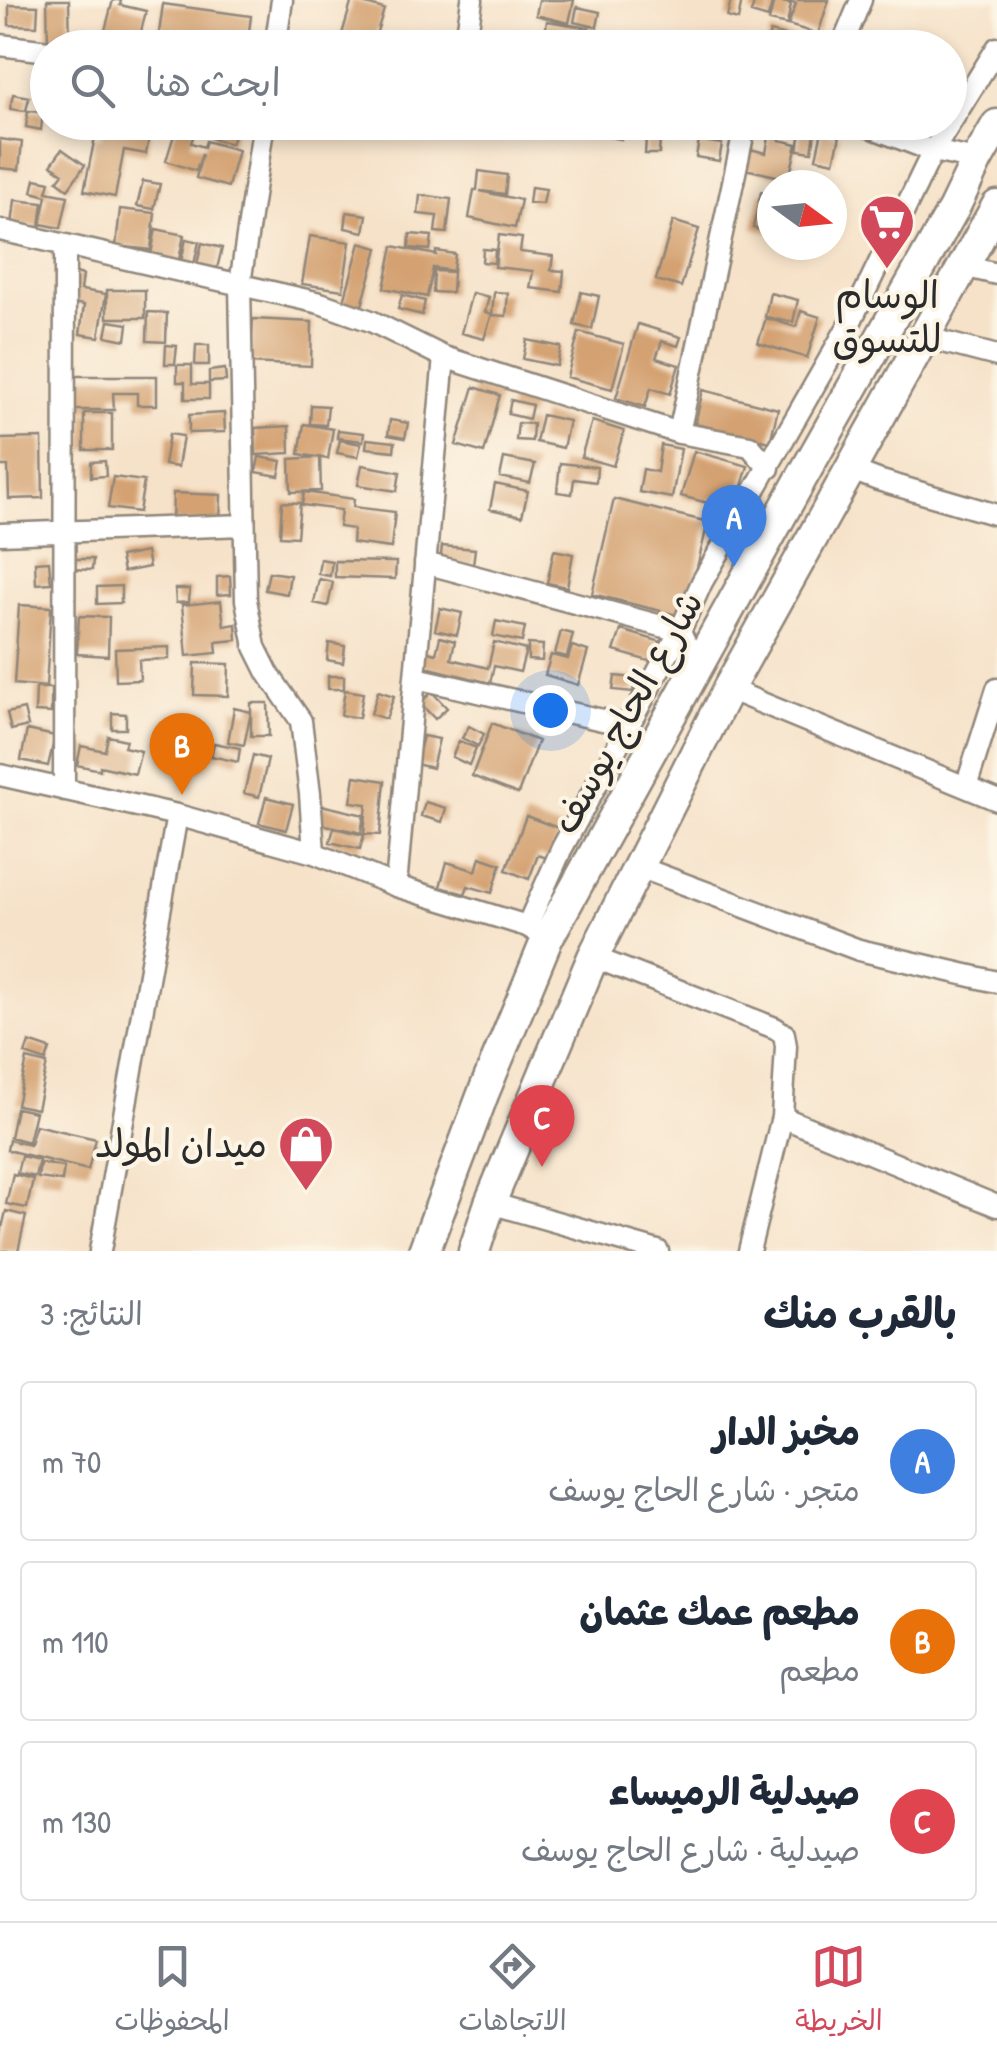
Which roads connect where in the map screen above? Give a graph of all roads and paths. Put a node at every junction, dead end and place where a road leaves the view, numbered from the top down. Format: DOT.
graph roads {
  1 [pos="282,0"];
  2 [pos="472,0"];
  3 [pos="861,0"];
  4 [pos="278,30"];
  5 [pos="468,30"];
  6 [pos="848,30"];
  7 [pos="0,45"];
  8 [pos="997,48"];
  9 [pos="30,49"];
  10 [pos="967,96"];
  11 [pos="997,126"];
  12 [pos="261,140"];
  13 [pos="742,140"];
  14 [pos="904,140"];
  15 [pos="940,140"];
  16 [pos="933,151"];
  17 [pos="977,160"];
  18 [pos="997,206"];
  19 [pos="0,230"];
  20 [pos="64,245"];
  21 [pos="963,266"];
  22 [pos="997,274"];
  23 [pos="240,284"];
  24 [pos="924,336"];
  25 [pos="997,356"];
  26 [pos="444,358"];
  27 [pos="680,433"];
  28 [pos="769,468"];
  29 [pos="849,470"];
  30 [pos="997,515"];
  31 [pos="244,526"];
  32 [pos="64,533"];
  33 [pos="0,534"];
  34 [pos="425,563"];
  35 [pos="680,631"];
  36 [pos="697,667"];
  37 [pos="416,678"];
  38 [pos="728,688"];
  39 [pos="997,689"];
  40 [pos="629,726"];
  41 [pos="0,775"];
  42 [pos="966,787"];
  43 [pos="64,790"];
  44 [pos="997,800"];
  45 [pos="177,815"];
  46 [pos="314,853"];
  47 [pos="639,868"];
  48 [pos="396,886"];
  49 [pos="537,932"];
  50 [pos="592,957"];
  51 [pos="997,982"];
  52 [pos="782,1117"];
  53 [pos="490,1204"];
  54 [pos="997,1206"];
  55 [pos="100,1251"];
  56 [pos="424,1251"];
  57 [pos="474,1251"];
  58 [pos="658,1251"];
  59 [pos="749,1251"];
  1 -- 4 [label="street"];
  2 -- 5 [label="street"];
  3 -- 6 [label="street"];
  7 -- 9 [label="street"];
  8 -- 10 [label="street"];
  11 -- 17 [label="main road, شارع الحاج يوسف"];
  12 -- 23 [label="street"];
  13 -- 27 [label="street"];
  14 -- 16 [label="street"];
  15 -- 16 [label="street"];
  16 -- 17 [label="street"];
  16 -- 28 [label="street"];
  17 -- 36 [label="main road, شارع الحاج يوسف"];
  18 -- 21 [label="main road, شارع الحاج يوسف"];
  19 -- 20 [label="street"];
  20 -- 23 [label="street"];
  20 -- 32 [label="street"];
  21 -- 22 [label="street"];
  21 -- 24 [label="main road, شارع الحاج يوسف"];
  23 -- 26 [label="street"];
  23 -- 31 [label="street"];
  24 -- 25 [label="street"];
  24 -- 29 [label="main road, شارع الحاج يوسف"];
  26 -- 27 [label="street"];
  26 -- 34 [label="street"];
  27 -- 28 [label="street"];
  28 -- 35 [label="street"];
  29 -- 30 [label="street"];
  29 -- 38 [label="main road, شارع الحاج يوسف"];
  31 -- 32 [label="street"];
  31 -- 46 [label="street"];
  32 -- 33 [label="street"];
  32 -- 43 [label="street"];
  34 -- 35 [label="street"];
  34 -- 37 [label="street"];
  35 -- 36 [label="street"];
  35 -- 40 [label="street"];
  36 -- 49 [label="main road, شارع الحاج يوسف"];
  37 -- 40 [label="street"];
  37 -- 48 [label="street"];
  38 -- 42 [label="street"];
  38 -- 47 [label="main road, شارع الحاج يوسف"];
  39 -- 42 [label="street"];
  40 -- 49 [label="street"];
  41 -- 43 [label="street"];
  42 -- 44 [label="street"];
  43 -- 45 [label="street"];
  45 -- 46 [label="street"];
  45 -- 55 [label="street"];
  46 -- 48 [label="street"];
  47 -- 50 [label="main road, شارع الحاج يوسف"];
  47 -- 51 [label="street"];
  48 -- 49 [label="street"];
  49 -- 56 [label="main road, شارع الحاج يوسف"];
  50 -- 52 [label="street"];
  50 -- 53 [label="main road, شارع الحاج يوسف"];
  52 -- 54 [label="street"];
  52 -- 59 [label="street"];
  53 -- 57 [label="main road, شارع الحاج يوسف"];
  53 -- 58 [label="street"];
}
